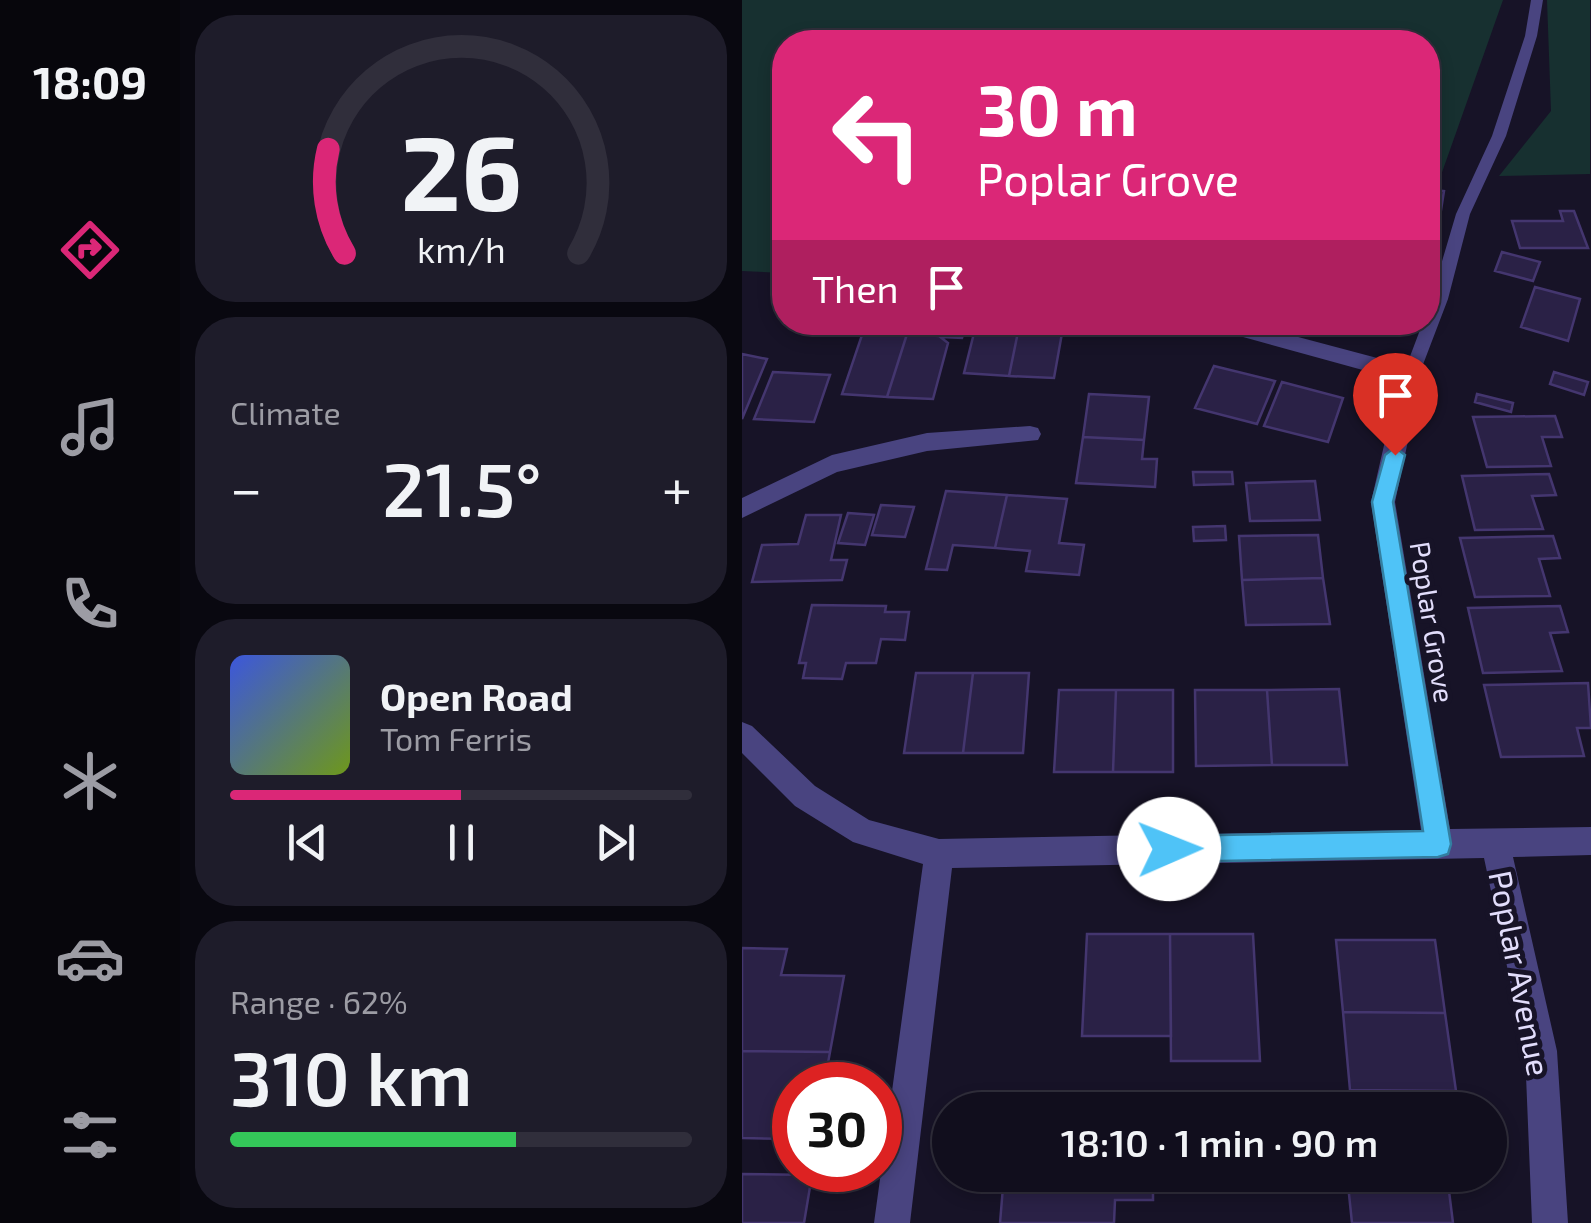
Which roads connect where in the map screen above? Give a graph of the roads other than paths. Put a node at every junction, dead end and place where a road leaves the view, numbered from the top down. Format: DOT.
graph roads {
  1 [pos="1537,0"];
  2 [pos="1440,298"];
  3 [pos="1261,335"];
  4 [pos="1426,335"];
  5 [pos="1411,376"];
  6 [pos="1030,434"];
  7 [pos="742,509"];
  8 [pos="742,734"];
  9 [pos="1590,841"];
  10 [pos="1438,844"];
  11 [pos="1496,844"];
  12 [pos="938,854"];
  13 [pos="892,1223"];
  14 [pos="1550,1223"];
  1 -- 2 [label="lane"];
  3 -- 5 [label="street"];
  4 -- 5 [label="lane"];
  5 -- 10 [label="street, Poplar Grove"];
  6 -- 7 [label="street"];
  8 -- 12 [label="street"];
  9 -- 11 [label="street"];
  10 -- 11 [label="street"];
  10 -- 12 [label="street"];
  11 -- 14 [label="street, Poplar Avenue"];
  12 -- 13 [label="street"];
}
